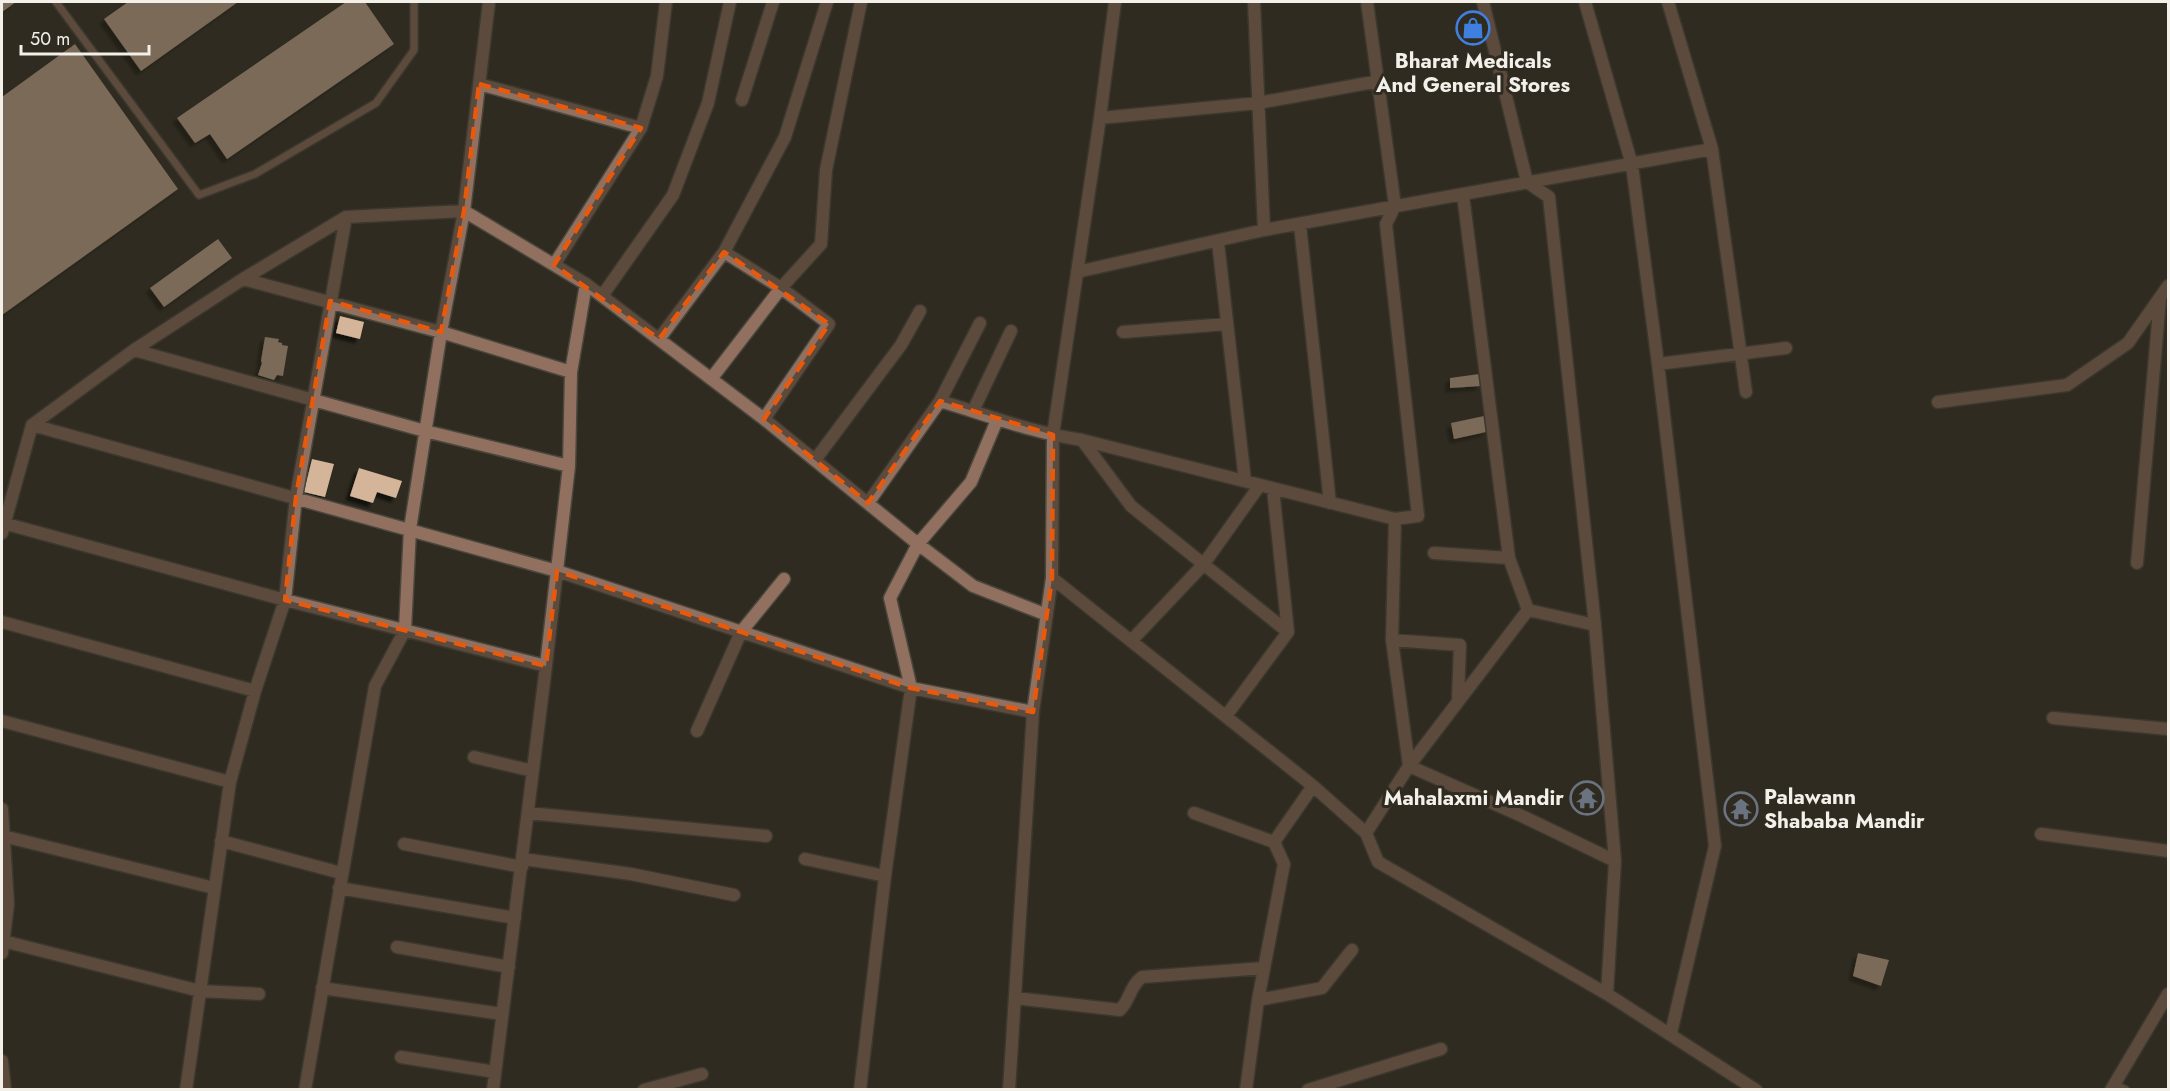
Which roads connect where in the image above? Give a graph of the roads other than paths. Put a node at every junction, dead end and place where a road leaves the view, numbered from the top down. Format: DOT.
graph roads {
  1 [pos="56,2"];
  2 [pos="414,2"];
  3 [pos="489,2"];
  4 [pos="666,2"];
  5 [pos="730,2"];
  6 [pos="773,2"];
  7 [pos="827,2"];
  8 [pos="861,2"];
  9 [pos="1115,2"];
  10 [pos="1254,2"];
  11 [pos="1367,2"];
  12 [pos="1482,2"];
  13 [pos="1585,2"];
  14 [pos="1668,2"];
  15 [pos="1379,81"];
  16 [pos="479,84"];
  17 [pos="742,100"];
  18 [pos="1258,103"];
  19 [pos="1100,118"];
  20 [pos="641,128"];
  21 [pos="1712,149"];
  22 [pos="1632,165"];
  23 [pos="1527,182"];
  24 [pos="1463,195"];
  25 [pos="1395,206"];
  26 [pos="464,211"];
  27 [pos="346,217"];
  28 [pos="1300,225"];
  29 [pos="1264,230"];
  30 [pos="1218,242"];
  31 [pos="724,252"];
  32 [pos="554,265"];
  33 [pos="1077,272"];
  34 [pos="243,279"];
  35 [pos="586,284"];
  36 [pos="2169,286"];
  37 [pos="781,288"];
  38 [pos="602,296"];
  39 [pos="2160,298"];
  40 [pos="330,301"];
  41 [pos="920,311"];
  42 [pos="980,323"];
  43 [pos="1227,324"];
  44 [pos="441,332"];
  45 [pos="1011,332"];
  46 [pos="1124,332"];
  47 [pos="659,339"];
  48 [pos="1786,348"];
  49 [pos="134,350"];
  50 [pos="1740,353"];
  51 [pos="1658,363"];
  52 [pos="571,372"];
  53 [pos="711,378"];
  54 [pos="1746,392"];
  55 [pos="313,399"];
  56 [pos="940,401"];
  57 [pos="1938,402"];
  58 [pos="973,411"];
  59 [pos="764,419"];
  60 [pos="997,420"];
  61 [pos="32,425"];
  62 [pos="425,431"];
  63 [pos="1053,435"];
  64 [pos="1082,440"];
  65 [pos="815,460"];
  66 [pos="569,466"];
  67 [pos="1245,481"];
  68 [pos="1260,485"];
  69 [pos="1273,489"];
  70 [pos="296,497"];
  71 [pos="868,503"];
  72 [pos="1330,503"];
  73 [pos="1395,519"];
  74 [pos="2,528"];
  75 [pos="410,529"];
  76 [pos="918,544"];
  77 [pos="1434,554"];
  78 [pos="1509,558"];
  79 [pos="2137,563"];
  80 [pos="1203,565"];
  81 [pos="556,571"];
  82 [pos="1052,578"];
  83 [pos="784,579"];
  84 [pos="285,600"];
  85 [pos="1528,610"];
  86 [pos="1047,615"];
  87 [pos="2,622"];
  88 [pos="1595,625"];
  89 [pos="405,630"];
  90 [pos="741,632"];
  91 [pos="1288,632"];
  92 [pos="1392,640"];
  93 [pos="1131,641"];
  94 [pos="546,666"];
  95 [pos="911,688"];
  96 [pos="255,691"];
  97 [pos="1458,700"];
  98 [pos="1033,712"];
  99 [pos="1226,716"];
  100 [pos="2053,718"];
  101 [pos="2,721"];
  102 [pos="2169,729"];
  103 [pos="698,731"];
  104 [pos="474,757"];
  105 [pos="1409,766"];
  106 [pos="533,771"];
  107 [pos="230,782"];
  108 [pos="1313,786"];
  109 [pos="2,809"];
  110 [pos="528,813"];
  111 [pos="1194,813"];
  112 [pos="2,817"];
  113 [pos="1366,833"];
  114 [pos="2041,834"];
  115 [pos="3,836"];
  116 [pos="766,836"];
  117 [pos="221,841"];
  118 [pos="1274,842"];
  119 [pos="404,844"];
  120 [pos="2169,851"];
  121 [pos="805,859"];
  122 [pos="1615,861"];
  123 [pos="522,863"];
  124 [pos="341,873"];
  125 [pos="885,876"];
  126 [pos="214,888"];
  127 [pos="339,888"];
  128 [pos="734,895"];
  129 [pos="5,904"];
  130 [pos="515,918"];
  131 [pos="2,947"];
  132 [pos="398,947"];
  133 [pos="1352,950"];
  134 [pos="509,967"];
  135 [pos="1264,968"];
  136 [pos="322,988"];
  137 [pos="200,991"];
  138 [pos="1607,993"];
  139 [pos="260,994"];
  140 [pos="2169,994"];
  141 [pos="1015,998"];
  142 [pos="1258,1000"];
  143 [pos="502,1014"];
  144 [pos="1671,1033"];
  145 [pos="1441,1048"];
  146 [pos="401,1057"];
  147 [pos="2,1061"];
  148 [pos="495,1072"];
  149 [pos="702,1074"];
  150 [pos="1736,1084"];
  151 [pos="2113,1087"];
  152 [pos="5,1089"];
  153 [pos="186,1089"];
  154 [pos="304,1089"];
  155 [pos="493,1089"];
  156 [pos="644,1089"];
  157 [pos="860,1089"];
  158 [pos="1009,1089"];
  159 [pos="1246,1089"];
  160 [pos="1308,1089"];
  161 [pos="1756,1089"];
  162 [pos="2126,1089"];
  1 -- 2 [label="lane"];
  3 -- 16 [label="street"];
  4 -- 20 [label="street"];
  5 -- 38 [label="street"];
  6 -- 17 [label="street"];
  7 -- 31 [label="street"];
  8 -- 37 [label="street"];
  9 -- 19 [label="street"];
  10 -- 18 [label="street"];
  11 -- 15 [label="street"];
  12 -- 23 [label="street"];
  13 -- 22 [label="street"];
  14 -- 21 [label="street"];
  15 -- 18 [label="street"];
  15 -- 25 [label="street"];
  16 -- 20 [label="street"];
  16 -- 26 [label="street"];
  18 -- 19 [label="street"];
  18 -- 29 [label="street"];
  19 -- 33 [label="street"];
  20 -- 32 [label="street"];
  21 -- 22 [label="street"];
  21 -- 50 [label="street"];
  22 -- 23 [label="street"];
  22 -- 51 [label="street"];
  23 -- 24 [label="street"];
  23 -- 88 [label="street"];
  24 -- 25 [label="street"];
  24 -- 78 [label="street"];
  25 -- 28 [label="street"];
  25 -- 73 [label="street"];
  26 -- 27 [label="street"];
  26 -- 32 [label="street"];
  26 -- 44 [label="street"];
  27 -- 34 [label="street"];
  27 -- 40 [label="street"];
  28 -- 29 [label="street"];
  28 -- 72 [label="street"];
  29 -- 30 [label="street"];
  30 -- 33 [label="street"];
  30 -- 43 [label="street"];
  31 -- 37 [label="street"];
  31 -- 47 [label="street"];
  32 -- 35 [label="street"];
  33 -- 63 [label="street"];
  34 -- 40 [label="street"];
  34 -- 49 [label="street"];
  35 -- 38 [label="street"];
  35 -- 52 [label="street"];
  36 -- 39 [label="street"];
  37 -- 53 [label="street"];
  37 -- 59 [label="street"];
  38 -- 47 [label="street"];
  39 -- 57 [label="street"];
  39 -- 79 [label="street"];
  40 -- 44 [label="street"];
  40 -- 55 [label="street"];
  41 -- 65 [label="street"];
  42 -- 56 [label="street"];
  43 -- 46 [label="street"];
  43 -- 67 [label="street"];
  44 -- 52 [label="street"];
  44 -- 62 [label="street"];
  45 -- 58 [label="street"];
  47 -- 53 [label="street"];
  48 -- 50 [label="street"];
  49 -- 55 [label="street"];
  49 -- 61 [label="street"];
  50 -- 51 [label="street"];
  50 -- 54 [label="street"];
  51 -- 144 [label="street"];
  52 -- 66 [label="street"];
  53 -- 59 [label="street"];
  55 -- 62 [label="street"];
  55 -- 70 [label="street"];
  56 -- 58 [label="street"];
  56 -- 71 [label="street"];
  58 -- 60 [label="street"];
  59 -- 65 [label="street"];
  60 -- 63 [label="street"];
  60 -- 76 [label="street"];
  61 -- 70 [label="street"];
  61 -- 74 [label="street"];
  62 -- 66 [label="street"];
  62 -- 75 [label="street"];
  63 -- 64 [label="street"];
  63 -- 82 [label="street"];
  64 -- 67 [label="street"];
  64 -- 80 [label="street"];
  65 -- 71 [label="street"];
  66 -- 81 [label="street"];
  67 -- 68 [label="street"];
  68 -- 69 [label="street"];
  68 -- 80 [label="street"];
  69 -- 72 [label="street"];
  69 -- 91 [label="street"];
  70 -- 75 [label="street"];
  70 -- 84 [label="street"];
  71 -- 76 [label="street"];
  72 -- 73 [label="street"];
  73 -- 92 [label="street"];
  74 -- 84 [label="street"];
  75 -- 81 [label="street"];
  75 -- 89 [label="street"];
  76 -- 86 [label="street"];
  76 -- 95 [label="street"];
  77 -- 78 [label="street"];
  78 -- 85 [label="street"];
  80 -- 91 [label="street"];
  80 -- 93 [label="street"];
  81 -- 90 [label="street"];
  81 -- 94 [label="street"];
  82 -- 86 [label="street"];
  82 -- 93 [label="street"];
  83 -- 90 [label="street"];
  84 -- 89 [label="street"];
  84 -- 96 [label="street"];
  85 -- 88 [label="street"];
  85 -- 97 [label="street"];
  86 -- 98 [label="street"];
  87 -- 96 [label="street"];
  88 -- 122 [label="street"];
  89 -- 94 [label="street"];
  89 -- 124 [label="street"];
  90 -- 95 [label="street"];
  90 -- 103 [label="street"];
  91 -- 99 [label="street"];
  92 -- 97 [label="street"];
  92 -- 105 [label="street"];
  93 -- 99 [label="street"];
  94 -- 106 [label="street"];
  95 -- 98 [label="street"];
  95 -- 125 [label="street"];
  96 -- 107 [label="street"];
  97 -- 105 [label="street"];
  98 -- 141 [label="street"];
  99 -- 108 [label="street"];
  100 -- 102 [label="street"];
  101 -- 107 [label="street"];
  104 -- 106 [label="street"];
  105 -- 113 [label="street"];
  105 -- 122 [label="street"];
  106 -- 110 [label="street"];
  107 -- 117 [label="street"];
  108 -- 113 [label="street"];
  108 -- 118 [label="street"];
  109 -- 112 [label="street"];
  110 -- 116 [label="street"];
  110 -- 123 [label="street"];
  111 -- 118 [label="street"];
  112 -- 115 [label="street"];
  113 -- 138 [label="street"];
  114 -- 120 [label="street"];
  115 -- 126 [label="street"];
  115 -- 129 [label="street"];
  117 -- 124 [label="street"];
  117 -- 126 [label="street"];
  118 -- 135 [label="street"];
  119 -- 123 [label="street"];
  121 -- 125 [label="street"];
  122 -- 138 [label="street"];
  123 -- 128 [label="street"];
  123 -- 130 [label="street"];
  124 -- 127 [label="street"];
  125 -- 157 [label="street"];
  126 -- 137 [label="street"];
  127 -- 130 [label="street"];
  127 -- 136 [label="street"];
  129 -- 131 [label="street"];
  130 -- 134 [label="street"];
  131 -- 137 [label="street"];
  132 -- 134 [label="street"];
  133 -- 142 [label="street"];
  134 -- 143 [label="street"];
  135 -- 141 [label="street"];
  135 -- 142 [label="street"];
  136 -- 143 [label="street"];
  136 -- 154 [label="street"];
  137 -- 139 [label="street"];
  137 -- 153 [label="street"];
  138 -- 144 [label="street"];
  140 -- 151 [label="street"];
  141 -- 158 [label="street"];
  142 -- 159 [label="street"];
  143 -- 148 [label="street"];
  144 -- 150 [label="street"];
  145 -- 160 [label="street"];
  146 -- 148 [label="street"];
  147 -- 152 [label="street"];
  148 -- 155 [label="street"];
  149 -- 156 [label="street"];
  150 -- 161 [label="street"];
  151 -- 162 [label="lane"];
}
